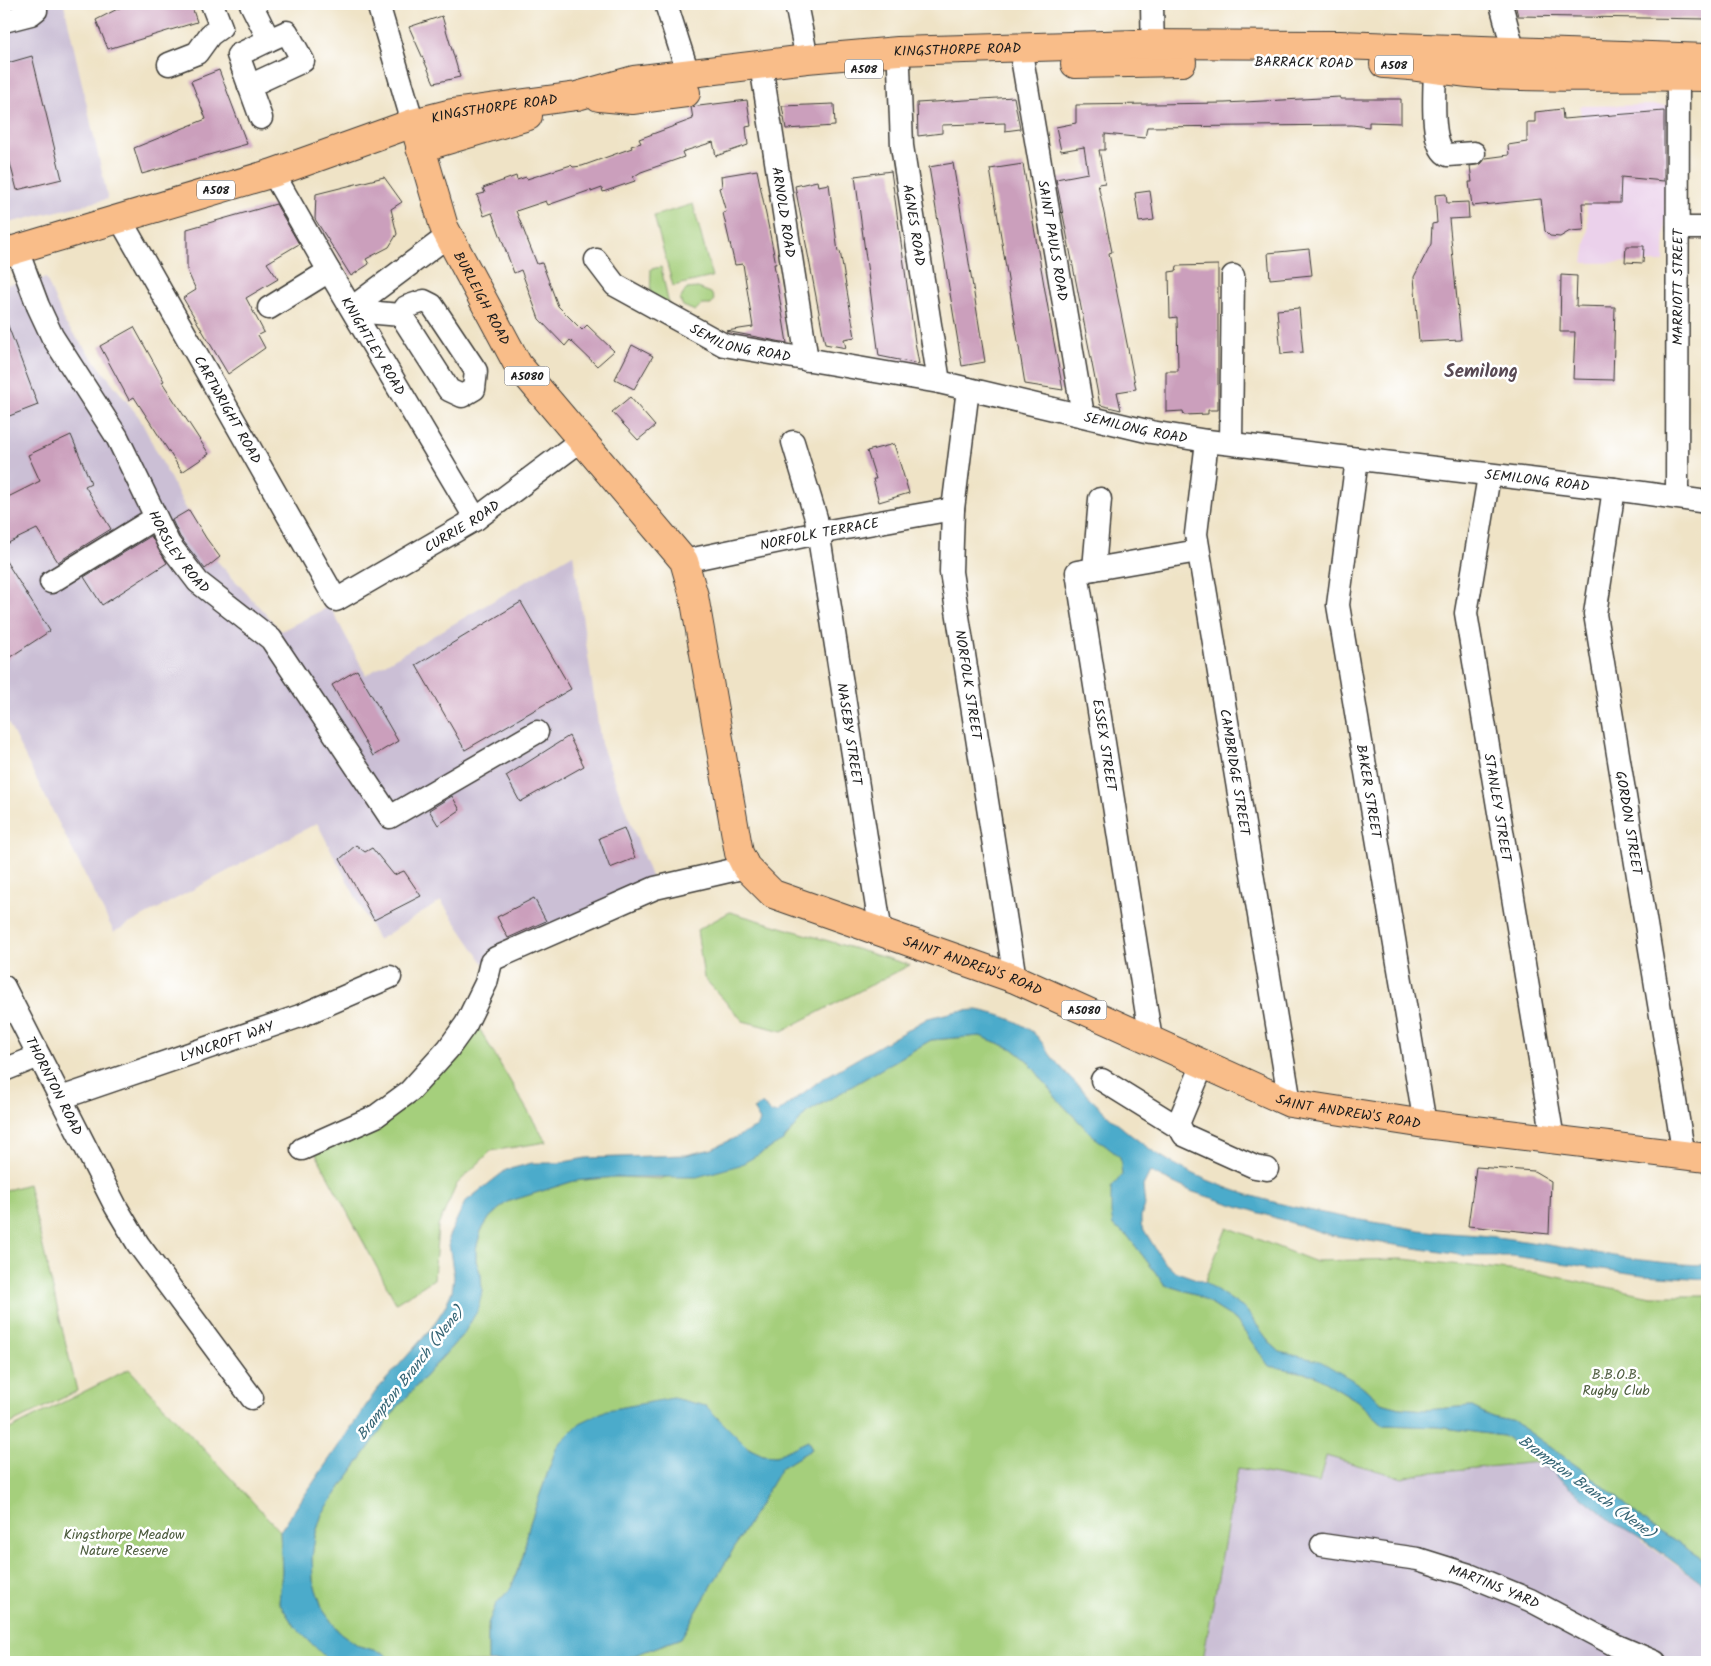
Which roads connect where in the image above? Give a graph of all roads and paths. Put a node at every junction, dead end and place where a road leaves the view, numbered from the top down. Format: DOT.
graph roads {
  1 [pos="35,4"];
  2 [pos="212,4"];
  3 [pos="251,4"];
  4 [pos="378,4"];
  5 [pos="666,4"];
  6 [pos="796,4"];
  7 [pos="1152,4"];
  8 [pos="1501,4"];
  9 [pos="4,20"];
  10 [pos="269,40"];
  11 [pos="1340,44"];
  12 [pos="1513,49"];
  13 [pos="1161,57"];
  14 [pos="1707,58"];
  15 [pos="807,59"];
  16 [pos="169,64"];
  17 [pos="1023,64"];
  18 [pos="899,67"];
  19 [pos="1435,68"];
  20 [pos="688,73"];
  21 [pos="762,73"];
  22 [pos="1678,76"];
  23 [pos="1707,77"];
  24 [pos="1609,78"];
  25 [pos="249,86"];
  26 [pos="578,96"];
  27 [pos="261,118"];
  28 [pos="417,136"];
  29 [pos="1474,153"];
  30 [pos="273,173"];
  31 [pos="120,219"];
  32 [pos="1678,228"];
  33 [pos="1707,228"];
  34 [pos="449,235"];
  35 [pos="11,251"];
  36 [pos="596,260"];
  37 [pos="329,271"];
  38 [pos="1232,276"];
  39 [pos="269,308"];
  40 [pos="354,311"];
  41 [pos="401,315"];
  42 [pos="807,360"];
  43 [pos="939,382"];
  44 [pos="968,389"];
  45 [pos="1083,415"];
  46 [pos="580,441"];
  47 [pos="1207,441"];
  48 [pos="793,442"];
  49 [pos="1231,443"];
  50 [pos="1357,459"];
  51 [pos="1489,476"];
  52 [pos="1614,489"];
  53 [pos="1677,497"];
  54 [pos="1100,499"];
  55 [pos="1707,502"];
  56 [pos="953,508"];
  57 [pos="155,518"];
  58 [pos="476,519"];
  59 [pos="818,533"];
  60 [pos="1198,551"];
  61 [pos="684,561"];
  62 [pos="1094,569"];
  63 [pos="51,582"];
  64 [pos="694,596"];
  65 [pos="336,600"];
  66 [pos="537,732"];
  67 [pos="746,867"];
  68 [pos="881,933"];
  69 [pos="390,977"];
  70 [pos="1015,978"];
  71 [pos="4,988"];
  72 [pos="1151,1040"];
  73 [pos="39,1056"];
  74 [pos="1202,1064"];
  75 [pos="4,1070"];
  76 [pos="1102,1080"];
  77 [pos="61,1098"];
  78 [pos="1290,1103"];
  79 [pos="1425,1124"];
  80 [pos="1181,1129"];
  81 [pos="1554,1139"];
  82 [pos="302,1149"];
  83 [pos="1696,1157"];
  84 [pos="1267,1169"];
  85 [pos="252,1398"];
  86 [pos="1322,1545"];
  87 [pos="1655,1662"];
  1 -- 9 [label="street"];
  2 -- 16 [label="street"];
  3 -- 10 [label="street"];
  4 -- 28 [label="street"];
  5 -- 20 [label="street"];
  6 -- 15 [label="street"];
  7 -- 13 [label="street"];
  8 -- 12 [label="street"];
  10 -- 25 [label="street"];
  10 -- 25 [label="street"];
  11 -- 12 [label="main road, BARRACK ROAD / A508"];
  11 -- 13 [label="main road, KINGSTHORPE ROAD / A508"];
  12 -- 14 [label="main road, BARRACK ROAD / A508"];
  12 -- 24 [label="main road, BARRACK ROAD"];
  13 -- 15 [label="main road, KINGSTHORPE ROAD / A508"];
  13 -- 17 [label="main road, KINGSTHORPE ROAD / A508"];
  13 -- 19 [label="main road, BARRACK ROAD / A508"];
  15 -- 21 [label="main road, KINGSTHORPE ROAD / A508"];
  17 -- 18 [label="main road, KINGSTHORPE ROAD / A508"];
  17 -- 45 [label="street, SAINT PAULS ROAD"];
  18 -- 21 [label="main road, KINGSTHORPE ROAD / A508"];
  18 -- 43 [label="street, AGNES ROAD"];
  19 -- 24 [label="main road, BARRACK ROAD / A508"];
  19 -- 29 [label="street"];
  20 -- 21 [label="main road, KINGSTHORPE ROAD / A508"];
  20 -- 26 [label="main road, KINGSTHORPE ROAD / A508"];
  21 -- 26 [label="main road, KINGSTHORPE ROAD / A508"];
  21 -- 42 [label="street, ARNOLD ROAD"];
  22 -- 23 [label="main road, BARRACK ROAD / A508"];
  22 -- 24 [label="main road, BARRACK ROAD / A508"];
  22 -- 32 [label="street, MARRIOTT STREET"];
  25 -- 27 [label="street"];
  26 -- 28 [label="main road, KINGSTHORPE ROAD / A508"];
  28 -- 30 [label="main road, A508"];
  28 -- 34 [label="main road, BURLEIGH ROAD / A5080"];
  30 -- 31 [label="main road, A508"];
  30 -- 37 [label="street, KNIGHTLEY ROAD"];
  31 -- 35 [label="main road, A508"];
  31 -- 65 [label="street, CARTWRIGHT ROAD"];
  32 -- 33 [label="street"];
  32 -- 53 [label="street, MARRIOTT STREET"];
  34 -- 40 [label="street"];
  34 -- 46 [label="main road, BURLEIGH ROAD / A5080"];
  35 -- 57 [label="street, HORSLEY ROAD"];
  36 -- 42 [label="street, SEMILONG ROAD"];
  37 -- 39 [label="street"];
  37 -- 40 [label="street, KNIGHTLEY ROAD"];
  38 -- 49 [label="street"];
  40 -- 41 [label="street"];
  40 -- 58 [label="street, KNIGHTLEY ROAD"];
  42 -- 43 [label="street, SEMILONG ROAD"];
  43 -- 44 [label="street, SEMILONG ROAD"];
  44 -- 45 [label="street, SEMILONG ROAD"];
  44 -- 56 [label="street, NORFOLK STREET"];
  45 -- 47 [label="street, SEMILONG ROAD"];
  46 -- 58 [label="street, CURRIE ROAD"];
  46 -- 61 [label="main road, BURLEIGH ROAD / A5080"];
  47 -- 49 [label="street, SEMILONG ROAD"];
  47 -- 60 [label="street, CAMBRIDGE STREET"];
  48 -- 59 [label="street, NASEBY STREET"];
  49 -- 50 [label="street, SEMILONG ROAD"];
  50 -- 51 [label="street, SEMILONG ROAD"];
  50 -- 79 [label="street, BAKER STREET"];
  51 -- 52 [label="street, SEMILONG ROAD"];
  51 -- 81 [label="street, STANLEY STREET"];
  52 -- 53 [label="street, SEMILONG ROAD"];
  52 -- 83 [label="street, GORDON STREET"];
  53 -- 55 [label="street, SEMILONG ROAD"];
  54 -- 62 [label="street"];
  56 -- 59 [label="street, NORFOLK TERRACE"];
  56 -- 70 [label="street, NORFOLK STREET"];
  57 -- 63 [label="street"];
  57 -- 66 [label="street, HORSLEY ROAD"];
  58 -- 65 [label="street, CURRIE ROAD"];
  59 -- 61 [label="street, NORFOLK TERRACE"];
  59 -- 68 [label="street, NASEBY STREET"];
  60 -- 62 [label="street, ESSEX STREET"];
  60 -- 78 [label="street, CAMBRIDGE STREET"];
  61 -- 64 [label="main road, BURLEIGH ROAD / A5080"];
  62 -- 72 [label="street, ESSEX STREET"];
  64 -- 67 [label="main road, SAINT ANDREW'S ROAD / A5080"];
  67 -- 68 [label="main road, SAINT ANDREW'S ROAD / A5080"];
  67 -- 82 [label="street"];
  68 -- 70 [label="main road, SAINT ANDREW'S ROAD / A5080"];
  69 -- 77 [label="street, LYNCROFT WAY"];
  70 -- 72 [label="main road, SAINT ANDREW'S ROAD / A5080"];
  71 -- 73 [label="street, THORNTON ROAD"];
  72 -- 74 [label="main road, SAINT ANDREW'S ROAD / A5080"];
  73 -- 75 [label="street"];
  73 -- 77 [label="street, THORNTON ROAD"];
  74 -- 78 [label="main road, SAINT ANDREW'S ROAD / A5080"];
  74 -- 80 [label="street"];
  76 -- 80 [label="street"];
  77 -- 85 [label="street, THORNTON ROAD"];
  78 -- 79 [label="main road, SAINT ANDREW'S ROAD / A5080"];
  79 -- 81 [label="main road, SAINT ANDREW'S ROAD / A5080"];
  80 -- 84 [label="street"];
  81 -- 83 [label="main road, SAINT ANDREW'S ROAD / A5080"];
  86 -- 87 [label="street, MARTINS YARD"];
}
